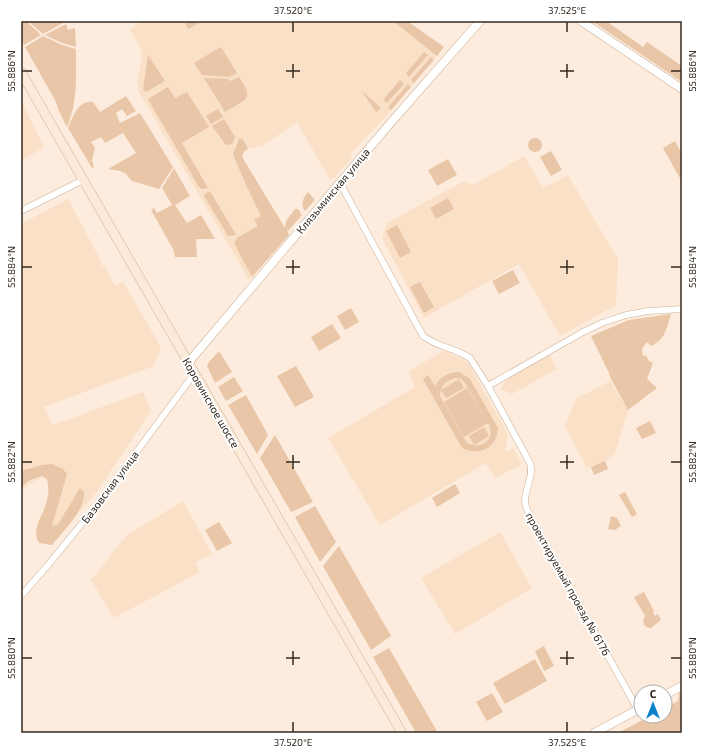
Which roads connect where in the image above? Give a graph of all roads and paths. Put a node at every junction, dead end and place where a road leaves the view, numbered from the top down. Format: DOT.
graph roads {
  1 [pos="480,21"];
  2 [pos="581,21"];
  3 [pos="21,72"];
  4 [pos="682,89"];
  5 [pos="83,180"];
  6 [pos="340,183"];
  7 [pos="21,211"];
  8 [pos="682,309"];
  9 [pos="188,363"];
  10 [pos="194,374"];
  11 [pos="488,386"];
  12 [pos="21,596"];
  13 [pos="682,686"];
  14 [pos="673,691"];
  15 [pos="633,698"];
  16 [pos="633,712"];
  17 [pos="402,733"];
  18 [pos="594,733"];
  1 -- 6 [label="street, Клязьминская улица"];
  2 -- 4 [label="street"];
  3 -- 5 [label="main road, Коровинское шоссе"];
  5 -- 7 [label="street"];
  5 -- 9 [label="main road, Коровинское шоссе"];
  6 -- 9 [label="street, Клязьминская улица"];
  6 -- 11 [label="street, проектируемый проезд № 6176"];
  8 -- 11 [label="street"];
  9 -- 10 [label="main road, Коровинское шоссе"];
  10 -- 12 [label="street, Базовская улица"];
  10 -- 17 [label="main road, Коровинское шоссе"];
  11 -- 15 [label="street, проектируемый проезд № 6176"];
  13 -- 14 [label="street"];
  16 -- 18 [label="street"];
}
